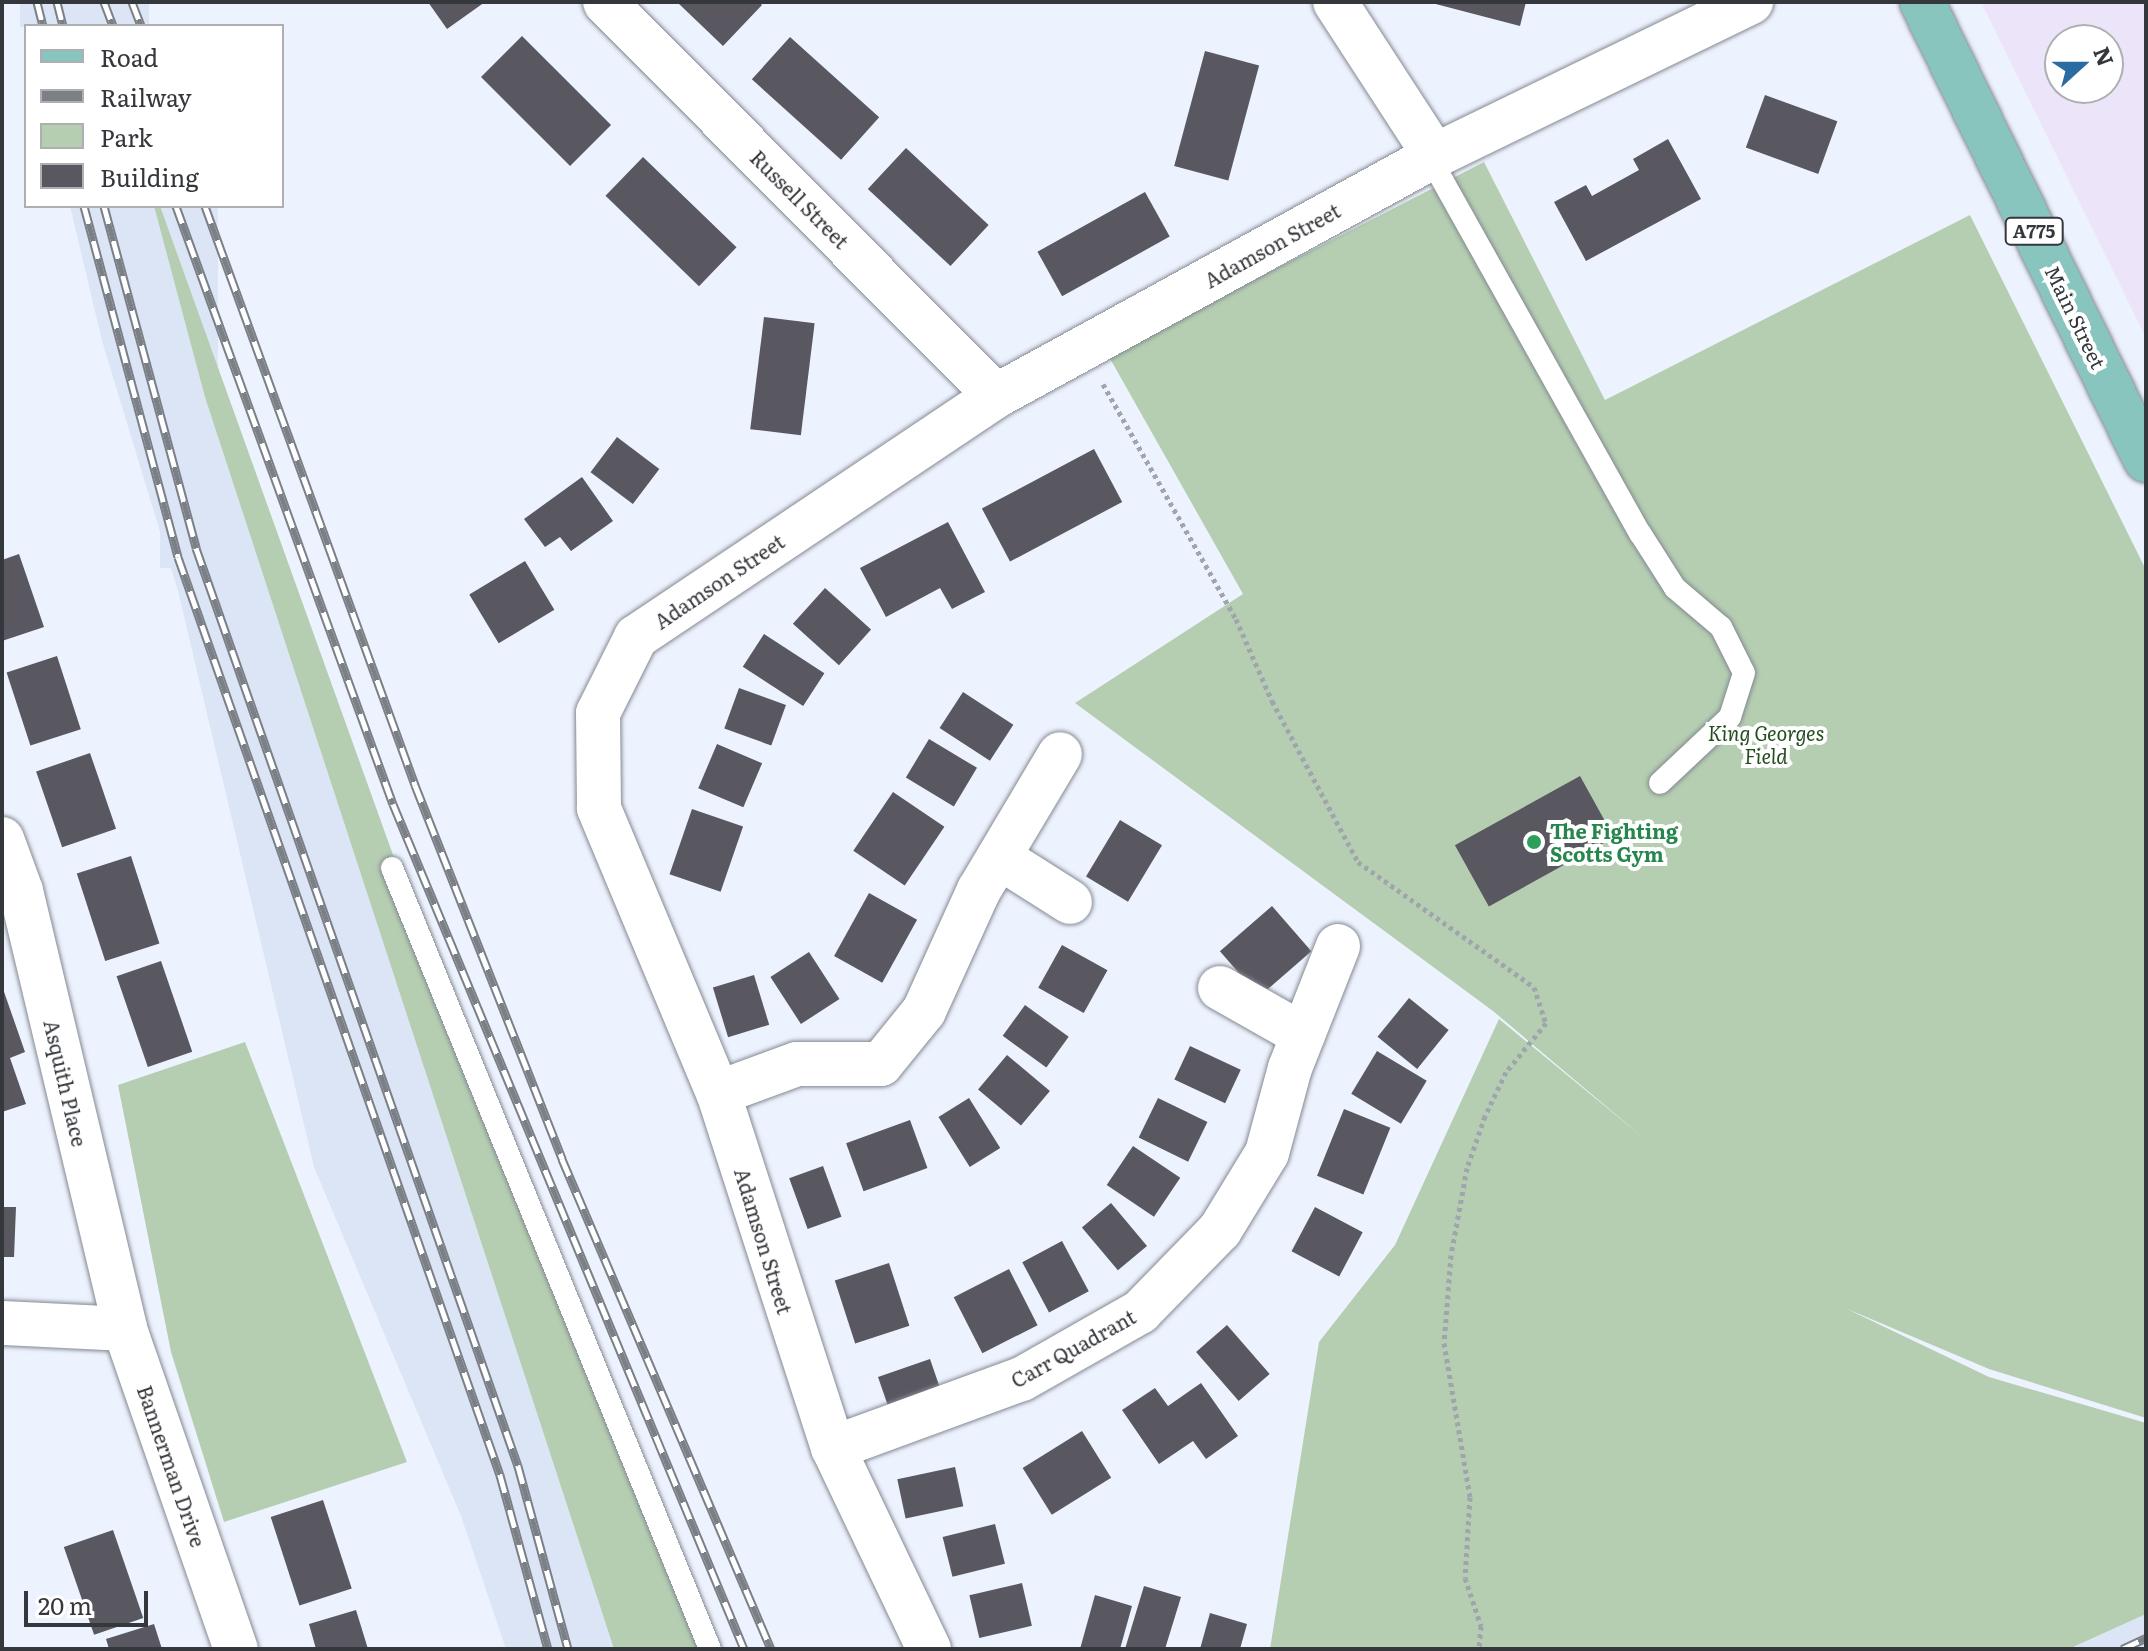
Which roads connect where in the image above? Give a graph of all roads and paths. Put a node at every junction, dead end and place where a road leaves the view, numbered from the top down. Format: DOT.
graph roads {
  1 [pos="605,2"];
  2 [pos="1335,2"];
  3 [pos="1751,2"];
  4 [pos="1922,2"];
  5 [pos="1433,157"];
  6 [pos="996,396"];
  7 [pos="2146,460"];
  8 [pos="1060,754"];
  9 [pos="1660,783"];
  10 [pos="2,839"];
  11 [pos="999,857"];
  12 [pos="392,868"];
  13 [pos="1070,902"];
  14 [pos="1338,946"];
  15 [pos="1220,988"];
  16 [pos="1303,1035"];
  17 [pos="718,1093"];
  18 [pos="2,1323"];
  19 [pos="125,1329"];
  20 [pos="833,1448"];
  21 [pos="236,1649"];
  22 [pos="710,1649"];
  23 [pos="929,1649"];
  1 -- 6 [label="street, Russell Street"];
  2 -- 5 [label="street"];
  3 -- 5 [label="street, Adamson Street"];
  4 -- 7 [label="main road, Main Street / A775"];
  5 -- 6 [label="street, Adamson Street"];
  5 -- 9 [label="lane"];
  6 -- 17 [label="street, Adamson Street"];
  8 -- 11 [label="street"];
  10 -- 19 [label="street, Asquith Place"];
  11 -- 13 [label="street"];
  11 -- 17 [label="street"];
  12 -- 22 [label="lane"];
  14 -- 16 [label="street, Carr Quadrant"];
  15 -- 16 [label="street"];
  16 -- 20 [label="street, Carr Quadrant"];
  17 -- 20 [label="street, Adamson Street"];
  18 -- 19 [label="street"];
  19 -- 21 [label="street, Bannerman Drive"];
  20 -- 23 [label="street, Adamson Street"];
}
